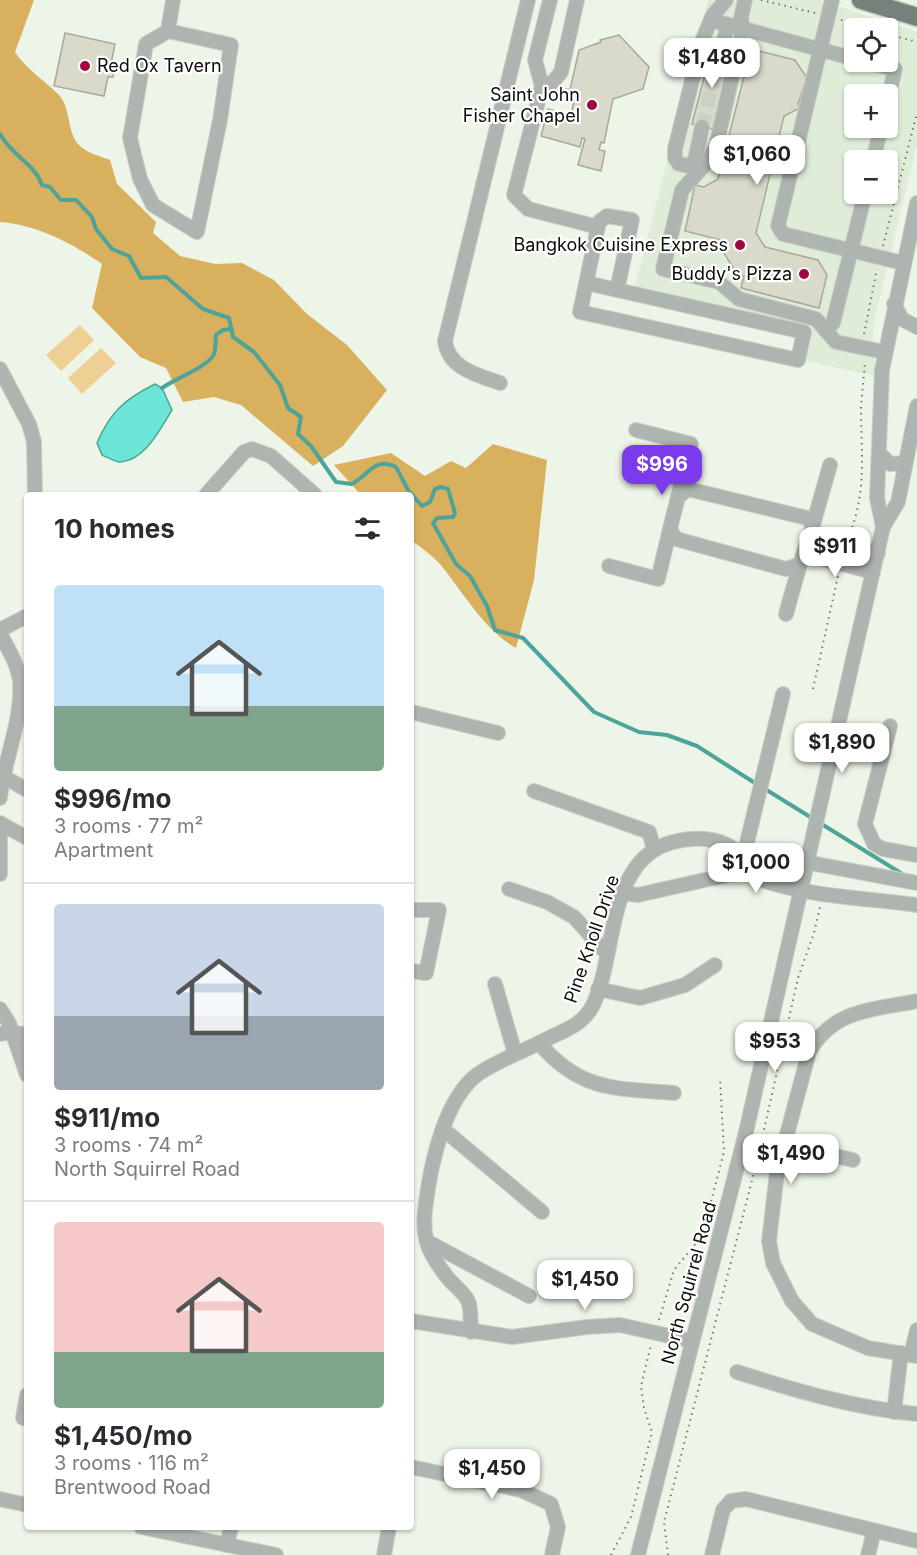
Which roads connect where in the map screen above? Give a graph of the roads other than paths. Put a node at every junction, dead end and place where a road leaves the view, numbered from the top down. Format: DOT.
graph roads {
  1 [pos="173,0"];
  2 [pos="528,0"];
  3 [pos="550,0"];
  4 [pos="577,0"];
  5 [pos="726,0"];
  6 [pos="745,0"];
  7 [pos="832,0"];
  8 [pos="861,0"];
  9 [pos="917,17"];
  10 [pos="711,20"];
  11 [pos="729,25"];
  12 [pos="743,28"];
  13 [pos="168,31"];
  14 [pos="722,47"];
  15 [pos="820,49"];
  16 [pos="844,56"];
  17 [pos="542,86"];
  18 [pos="702,127"];
  19 [pos="917,203"];
  20 [pos="863,204"];
  21 [pos="598,227"];
  22 [pos="852,250"];
  23 [pos="903,263"];
  24 [pos="586,283"];
  25 [pos="617,290"];
  26 [pos="894,304"];
  27 [pos="917,327"];
  28 [pos="825,330"];
  29 [pos="884,352"];
  30 [pos="0,369"];
  31 [pos="500,382"];
  32 [pos="917,406"];
  33 [pos="636,430"];
  34 [pos="879,453"];
  35 [pos="905,463"];
  36 [pos="830,465"];
  37 [pos="35,492"];
  38 [pos="209,492"];
  39 [pos="312,492"];
  40 [pos="678,497"];
  41 [pos="883,527"];
  42 [pos="670,529"];
  43 [pos="811,530"];
  44 [pos="878,553"];
  45 [pos="802,559"];
  46 [pos="609,566"];
  47 [pos="873,572"];
  48 [pos="786,614"];
  49 [pos="24,618"];
  50 [pos="0,632"];
  51 [pos="783,694"];
  52 [pos="414,713"];
  53 [pos="890,726"];
  54 [pos="498,733"];
  55 [pos="4,777"];
  56 [pos="24,788"];
  57 [pos="534,791"];
  58 [pos="0,798"];
  59 [pos="0,823"];
  60 [pos="0,829"];
  61 [pos="24,836"];
  62 [pos="654,849"];
  63 [pos="917,855"];
  64 [pos="805,863"];
  65 [pos="746,864"];
  66 [pos="0,874"];
  67 [pos="917,883"];
  68 [pos="799,889"];
  69 [pos="509,890"];
  70 [pos="623,893"];
  71 [pos="917,905"];
  72 [pos="414,910"];
  73 [pos="608,954"];
  74 [pos="715,965"];
  75 [pos="414,971"];
  76 [pos="495,984"];
  77 [pos="598,989"];
  78 [pos="917,1001"];
  79 [pos="0,1009"];
  80 [pos="6,1033"];
  81 [pos="24,1035"];
  82 [pos="539,1043"];
  83 [pos="515,1054"];
  84 [pos="24,1069"];
  85 [pos="674,1093"];
  86 [pos="444,1129"];
  87 [pos="784,1144"];
  88 [pos="853,1160"];
  89 [pos="542,1212"];
  90 [pos="426,1241"];
  91 [pos="529,1296"];
  92 [pos="414,1322"];
  93 [pos="917,1330"];
  94 [pos="471,1332"];
  95 [pos="692,1341"];
  96 [pos="910,1355"];
  97 [pos="737,1372"];
  98 [pos="894,1412"];
  99 [pos="917,1414"];
  100 [pos="414,1468"];
  101 [pos="0,1499"];
  102 [pos="24,1503"];
  103 [pos="155,1530"];
  104 [pos="230,1530"];
  105 [pos="388,1530"];
  106 [pos="873,1531"];
  107 [pos="917,1541"];
  108 [pos="227,1545"];
  109 [pos="276,1555"];
  110 [pos="384,1555"];
  111 [pos="552,1555"];
  112 [pos="638,1555"];
  113 [pos="712,1555"];
  114 [pos="868,1555"];
  1 -- 13 [label="street"];
  2 -- 31 [label="street"];
  3 -- 17 [label="street"];
  4 -- 17 [label="street"];
  5 -- 10 [label="street"];
  6 -- 12 [label="street"];
  7 -- 15 [label="street"];
  8 -- 9 [label="main road"];
  10 -- 11 [label="street"];
  10 -- 18 [label="street"];
  11 -- 12 [label="street"];
  11 -- 14 [label="street"];
  12 -- 15 [label="street"];
  12 -- 28 [label="street"];
  13 -- 13 [label="street"];
  15 -- 16 [label="street"];
  15 -- 22 [label="street"];
  17 -- 21 [label="street"];
  19 -- 23 [label="street, North Squirrel Road"];
  20 -- 22 [label="street"];
  21 -- 24 [label="street"];
  21 -- 25 [label="street"];
  22 -- 23 [label="street"];
  22 -- 28 [label="street"];
  23 -- 26 [label="street, North Squirrel Road"];
  24 -- 25 [label="street"];
  24 -- 25 [label="street"];
  26 -- 27 [label="street"];
  26 -- 29 [label="street, North Squirrel Road"];
  28 -- 29 [label="street"];
  29 -- 34 [label="street, North Squirrel Road"];
  30 -- 37 [label="street"];
  32 -- 35 [label="street, North Squirrel Road"];
  33 -- 40 [label="street"];
  34 -- 35 [label="street"];
  34 -- 41 [label="street, North Squirrel Road"];
  35 -- 41 [label="street, North Squirrel Road"];
  36 -- 43 [label="street"];
  38 -- 39 [label="street"];
  40 -- 42 [label="street"];
  40 -- 43 [label="street"];
  41 -- 44 [label="street, North Squirrel Road"];
  42 -- 45 [label="street"];
  42 -- 46 [label="street"];
  43 -- 44 [label="street"];
  43 -- 45 [label="street"];
  44 -- 47 [label="street, North Squirrel Road"];
  45 -- 47 [label="street"];
  45 -- 48 [label="street"];
  47 -- 64 [label="street, North Squirrel Road"];
  49 -- 50 [label="street"];
  50 -- 55 [label="street"];
  51 -- 65 [label="street"];
  52 -- 54 [label="street"];
  53 -- 63 [label="street"];
  55 -- 56 [label="street"];
  55 -- 58 [label="street"];
  57 -- 62 [label="street"];
  59 -- 61 [label="street"];
  60 -- 66 [label="street"];
  62 -- 65 [label="street"];
  62 -- 70 [label="street, Pine Knoll Drive"];
  64 -- 65 [label="street"];
  64 -- 67 [label="street"];
  64 -- 68 [label="street, North Squirrel Road"];
  65 -- 68 [label="street"];
  65 -- 70 [label="street"];
  68 -- 71 [label="street"];
  68 -- 95 [label="street, North Squirrel Road"];
  69 -- 73 [label="street"];
  70 -- 73 [label="street, Pine Knoll Drive"];
  72 -- 75 [label="street"];
  73 -- 77 [label="street, Pine Knoll Drive"];
  74 -- 77 [label="street"];
  76 -- 83 [label="street"];
  77 -- 82 [label="street, Pine Knoll Drive"];
  78 -- 87 [label="street"];
  79 -- 80 [label="street"];
  80 -- 81 [label="street"];
  80 -- 84 [label="street"];
  82 -- 83 [label="street, Pine Knoll Drive"];
  82 -- 85 [label="street"];
  83 -- 86 [label="street, Pine Knoll Drive"];
  86 -- 89 [label="street"];
  86 -- 90 [label="street, Pine Knoll Drive"];
  87 -- 88 [label="street"];
  87 -- 96 [label="street"];
  90 -- 91 [label="street"];
  90 -- 94 [label="street, Pine Knoll Drive"];
  92 -- 94 [label="street"];
  93 -- 96 [label="street"];
  94 -- 95 [label="street"];
  95 -- 112 [label="street, North Squirrel Road"];
  96 -- 98 [label="street"];
  97 -- 98 [label="street"];
  98 -- 99 [label="street"];
  100 -- 111 [label="street"];
  101 -- 102 [label="street"];
  103 -- 108 [label="street"];
  104 -- 108 [label="street"];
  105 -- 110 [label="street"];
  106 -- 107 [label="street"];
  106 -- 113 [label="street"];
  106 -- 114 [label="street"];
  108 -- 109 [label="street"];
}
